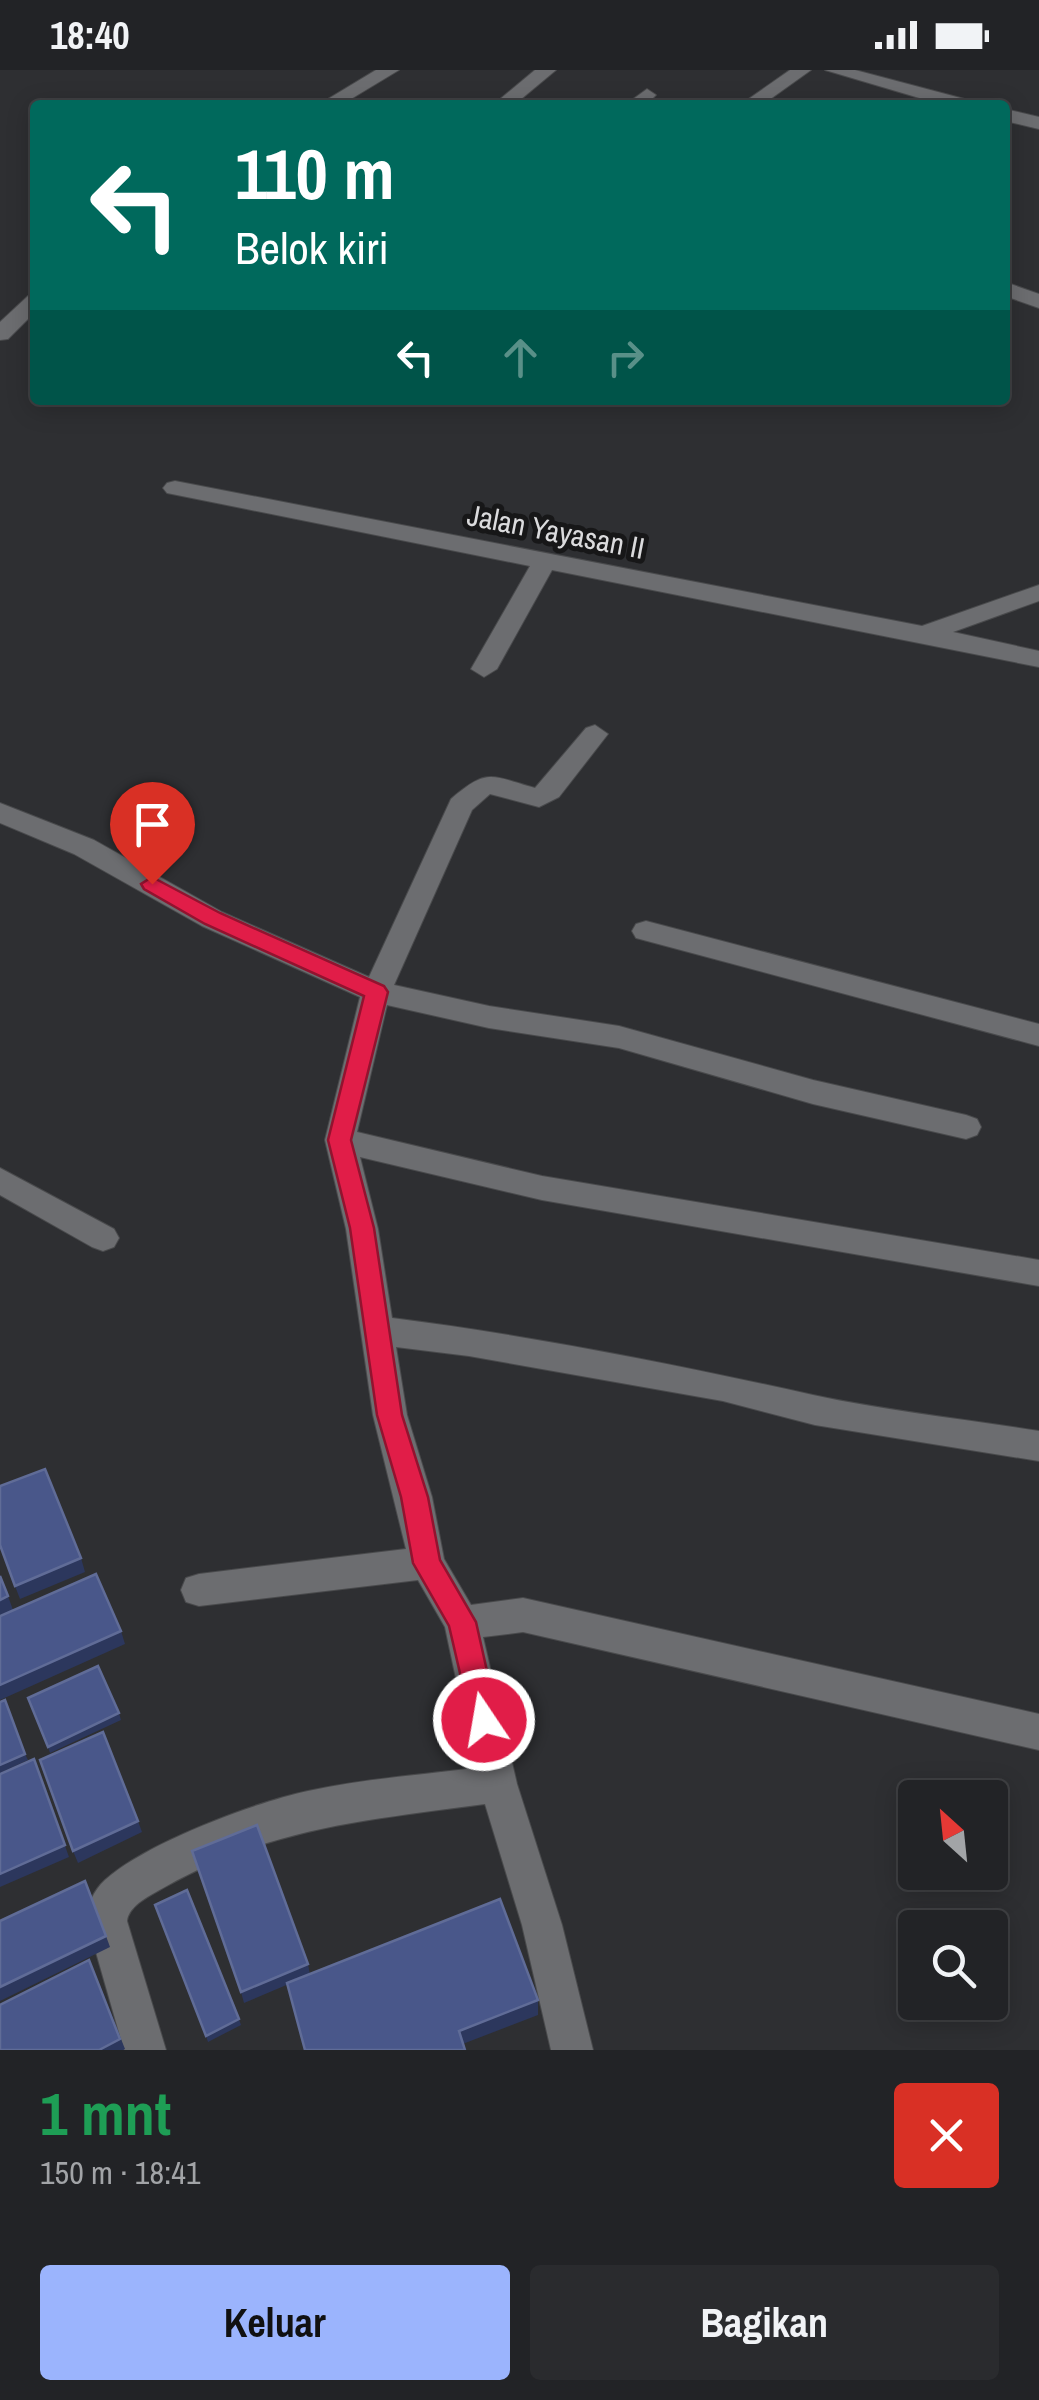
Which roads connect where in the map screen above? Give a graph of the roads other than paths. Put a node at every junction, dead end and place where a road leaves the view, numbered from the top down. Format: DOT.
graph roads {
  1 [pos="390,70"];
  2 [pos="547,70"];
  3 [pos="802,70"];
  4 [pos="834,70"];
  5 [pos="336,100"];
  6 [pos="508,100"];
  7 [pos="757,100"];
  8 [pos="946,100"];
  9 [pos="1010,116"];
  10 [pos="1039,123"];
  11 [pos="1010,290"];
  12 [pos="1039,302"];
  13 [pos="30,305"];
  14 [pos="0,334"];
  15 [pos="175,488"];
  16 [pos="544,562"];
  17 [pos="1039,593"];
  18 [pos="927,633"];
  19 [pos="1039,658"];
  20 [pos="484,669"];
  21 [pos="595,734"];
  22 [pos="0,812"];
  23 [pos="646,931"];
  24 [pos="376,992"];
  25 [pos="1039,1035"];
  26 [pos="966,1127"];
  27 [pos="340,1140"];
  28 [pos="0,1180"];
  29 [pos="103,1238"];
  30 [pos="1039,1273"];
  31 [pos="375,1330"];
  32 [pos="1039,1446"];
  33 [pos="427,1563"];
  34 [pos="199,1590"];
  35 [pos="462,1622"];
  36 [pos="1039,1732"];
  37 [pos="498,1784"];
  38 [pos="145,2050"];
  39 [pos="572,2050"];
  1 -- 5 [label="street"];
  2 -- 6 [label="street"];
  3 -- 7 [label="street"];
  4 -- 8 [label="street"];
  9 -- 10 [label="street"];
  11 -- 12 [label="street"];
  13 -- 14 [label="street"];
  15 -- 16 [label="street, Jalan Yayasan II"];
  16 -- 18 [label="street, Jalan Yayasan II"];
  16 -- 20 [label="street"];
  17 -- 18 [label="street"];
  18 -- 19 [label="street, Jalan Yayasan II"];
  21 -- 24 [label="street"];
  22 -- 24 [label="street"];
  23 -- 25 [label="street"];
  24 -- 26 [label="street"];
  24 -- 27 [label="street"];
  27 -- 30 [label="street"];
  27 -- 31 [label="street"];
  28 -- 29 [label="street"];
  31 -- 32 [label="street"];
  31 -- 33 [label="street"];
  33 -- 34 [label="street"];
  33 -- 35 [label="street"];
  35 -- 36 [label="street"];
  35 -- 37 [label="street"];
  37 -- 38 [label="street"];
  37 -- 39 [label="street"];
}
